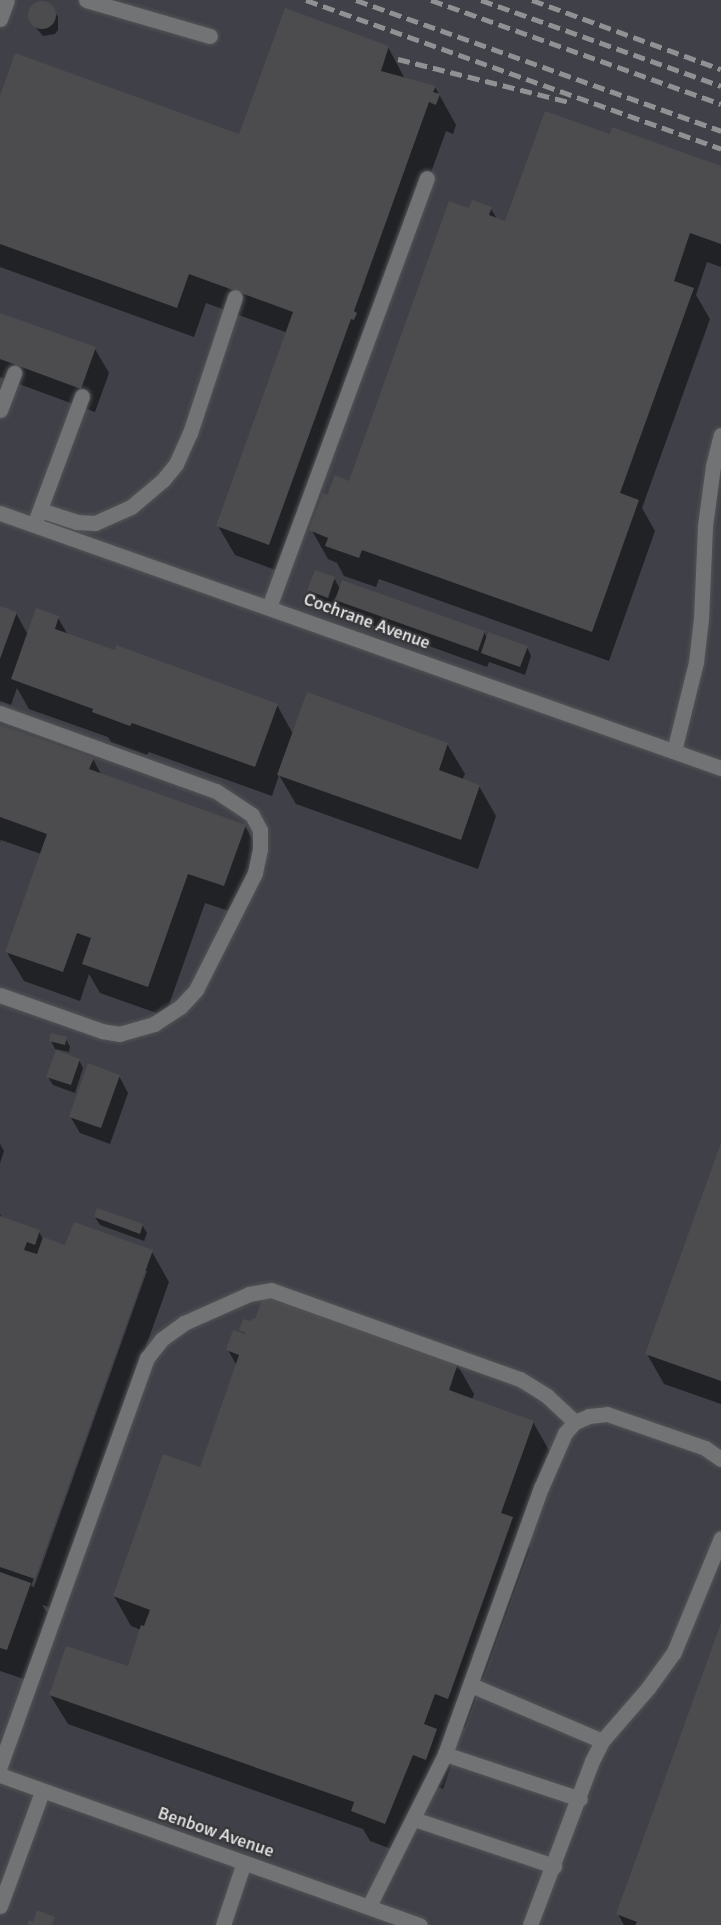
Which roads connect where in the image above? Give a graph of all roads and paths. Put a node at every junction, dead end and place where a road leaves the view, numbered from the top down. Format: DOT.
graph roads {
  1 [pos="7,0"];
  2 [pos="86,0"];
  3 [pos="0,19"];
  4 [pos="210,36"];
  5 [pos="427,178"];
  6 [pos="235,297"];
  7 [pos="14,373"];
  8 [pos="82,396"];
  9 [pos="0,410"];
  10 [pos="721,435"];
  11 [pos="40,510"];
  12 [pos="0,513"];
  13 [pos="34,525"];
  14 [pos="269,607"];
  15 [pos="0,713"];
  16 [pos="674,751"];
  17 [pos="721,768"];
  18 [pos="0,995"];
  19 [pos="575,1422"];
  20 [pos="721,1459"];
  21 [pos="721,1538"];
  22 [pos="471,1685"];
  23 [pos="602,1741"];
  24 [pos="445,1755"];
  25 [pos="0,1766"];
  26 [pos="0,1775"];
  27 [pos="42,1792"];
  28 [pos="580,1799"];
  29 [pos="414,1819"];
  30 [pos="244,1862"];
  31 [pos="554,1866"];
  32 [pos="0,1906"];
  33 [pos="369,1906"];
  34 [pos="223,1925"];
  35 [pos="420,1925"];
  36 [pos="530,1925"];
  1 -- 3 [label="lane"];
  2 -- 4 [label="lane"];
  5 -- 14 [label="lane"];
  6 -- 11 [label="lane"];
  7 -- 9 [label="lane"];
  8 -- 11 [label="lane"];
  10 -- 16 [label="lane"];
  11 -- 13 [label="lane"];
  12 -- 13 [label="lane, Cochrane Avenue"];
  13 -- 14 [label="lane, Cochrane Avenue"];
  14 -- 16 [label="lane, Cochrane Avenue"];
  15 -- 18 [label="lane"];
  16 -- 17 [label="lane, Cochrane Avenue"];
  19 -- 20 [label="lane"];
  19 -- 22 [label="lane"];
  19 -- 25 [label="lane"];
  21 -- 23 [label="lane"];
  22 -- 23 [label="lane"];
  22 -- 24 [label="lane"];
  23 -- 28 [label="lane"];
  24 -- 28 [label="lane"];
  24 -- 29 [label="lane"];
  26 -- 27 [label="lane, Benbow Avenue"];
  27 -- 30 [label="lane, Benbow Avenue"];
  27 -- 32 [label="lane"];
  28 -- 31 [label="lane"];
  29 -- 31 [label="lane"];
  29 -- 33 [label="lane"];
  30 -- 33 [label="lane, Benbow Avenue"];
  30 -- 34 [label="lane"];
  31 -- 36 [label="lane"];
  33 -- 35 [label="lane, Benbow Avenue"];
}
